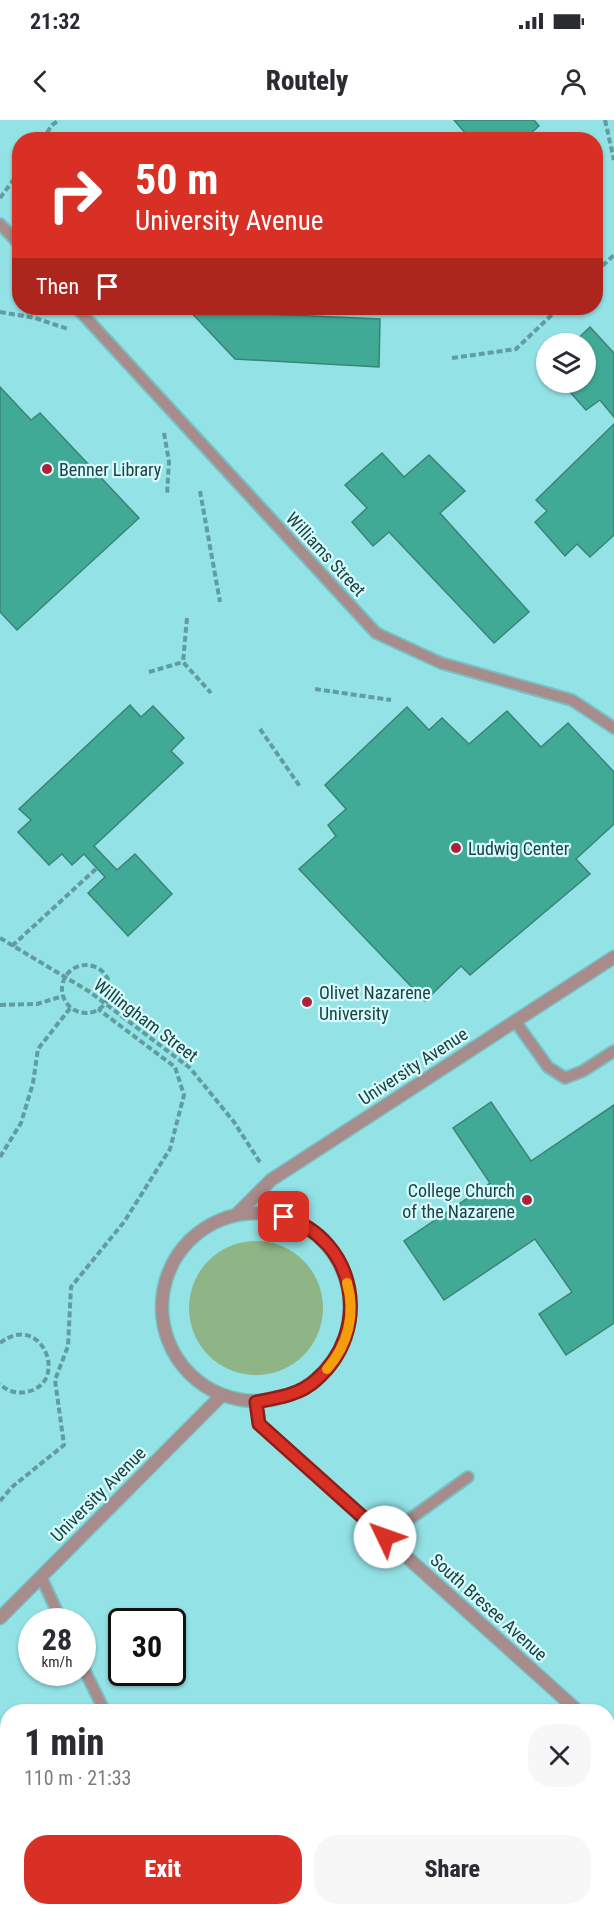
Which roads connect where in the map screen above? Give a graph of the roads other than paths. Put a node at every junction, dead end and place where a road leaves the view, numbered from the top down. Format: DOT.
graph roads {
  1 [pos="0,224"];
  2 [pos="12,237"];
  3 [pos="83,315"];
  4 [pos="614,728"];
  5 [pos="614,957"];
  6 [pos="515,1021"];
  7 [pos="614,1051"];
  8 [pos="237,1214"];
  9 [pos="222,1395"];
  10 [pos="256,1402"];
  11 [pos="468,1477"];
  12 [pos="385,1537"];
  13 [pos="40,1577"];
  14 [pos="55,1608"];
  15 [pos="0,1618"];
  16 [pos="92,1686"];
  17 [pos="101,1704"];
  18 [pos="570,1704"];
  1 -- 2 [label="lane"];
  3 -- 4 [label="lane, Williams Street"];
  5 -- 6 [label="street, University Avenue"];
  6 -- 7 [label="lane"];
  6 -- 8 [label="street, University Avenue"];
  8 -- 9 [label="street, University Avenue"];
  8 -- 10 [label="street, University Avenue"];
  9 -- 10 [label="street, University Avenue"];
  9 -- 13 [label="street, University Avenue"];
  10 -- 12 [label="street, South Bresee Avenue"];
  11 -- 12 [label="lane"];
  12 -- 18 [label="street, South Bresee Avenue"];
  13 -- 14 [label="lane"];
  13 -- 15 [label="street, University Avenue"];
  16 -- 17 [label="lane"];
}
